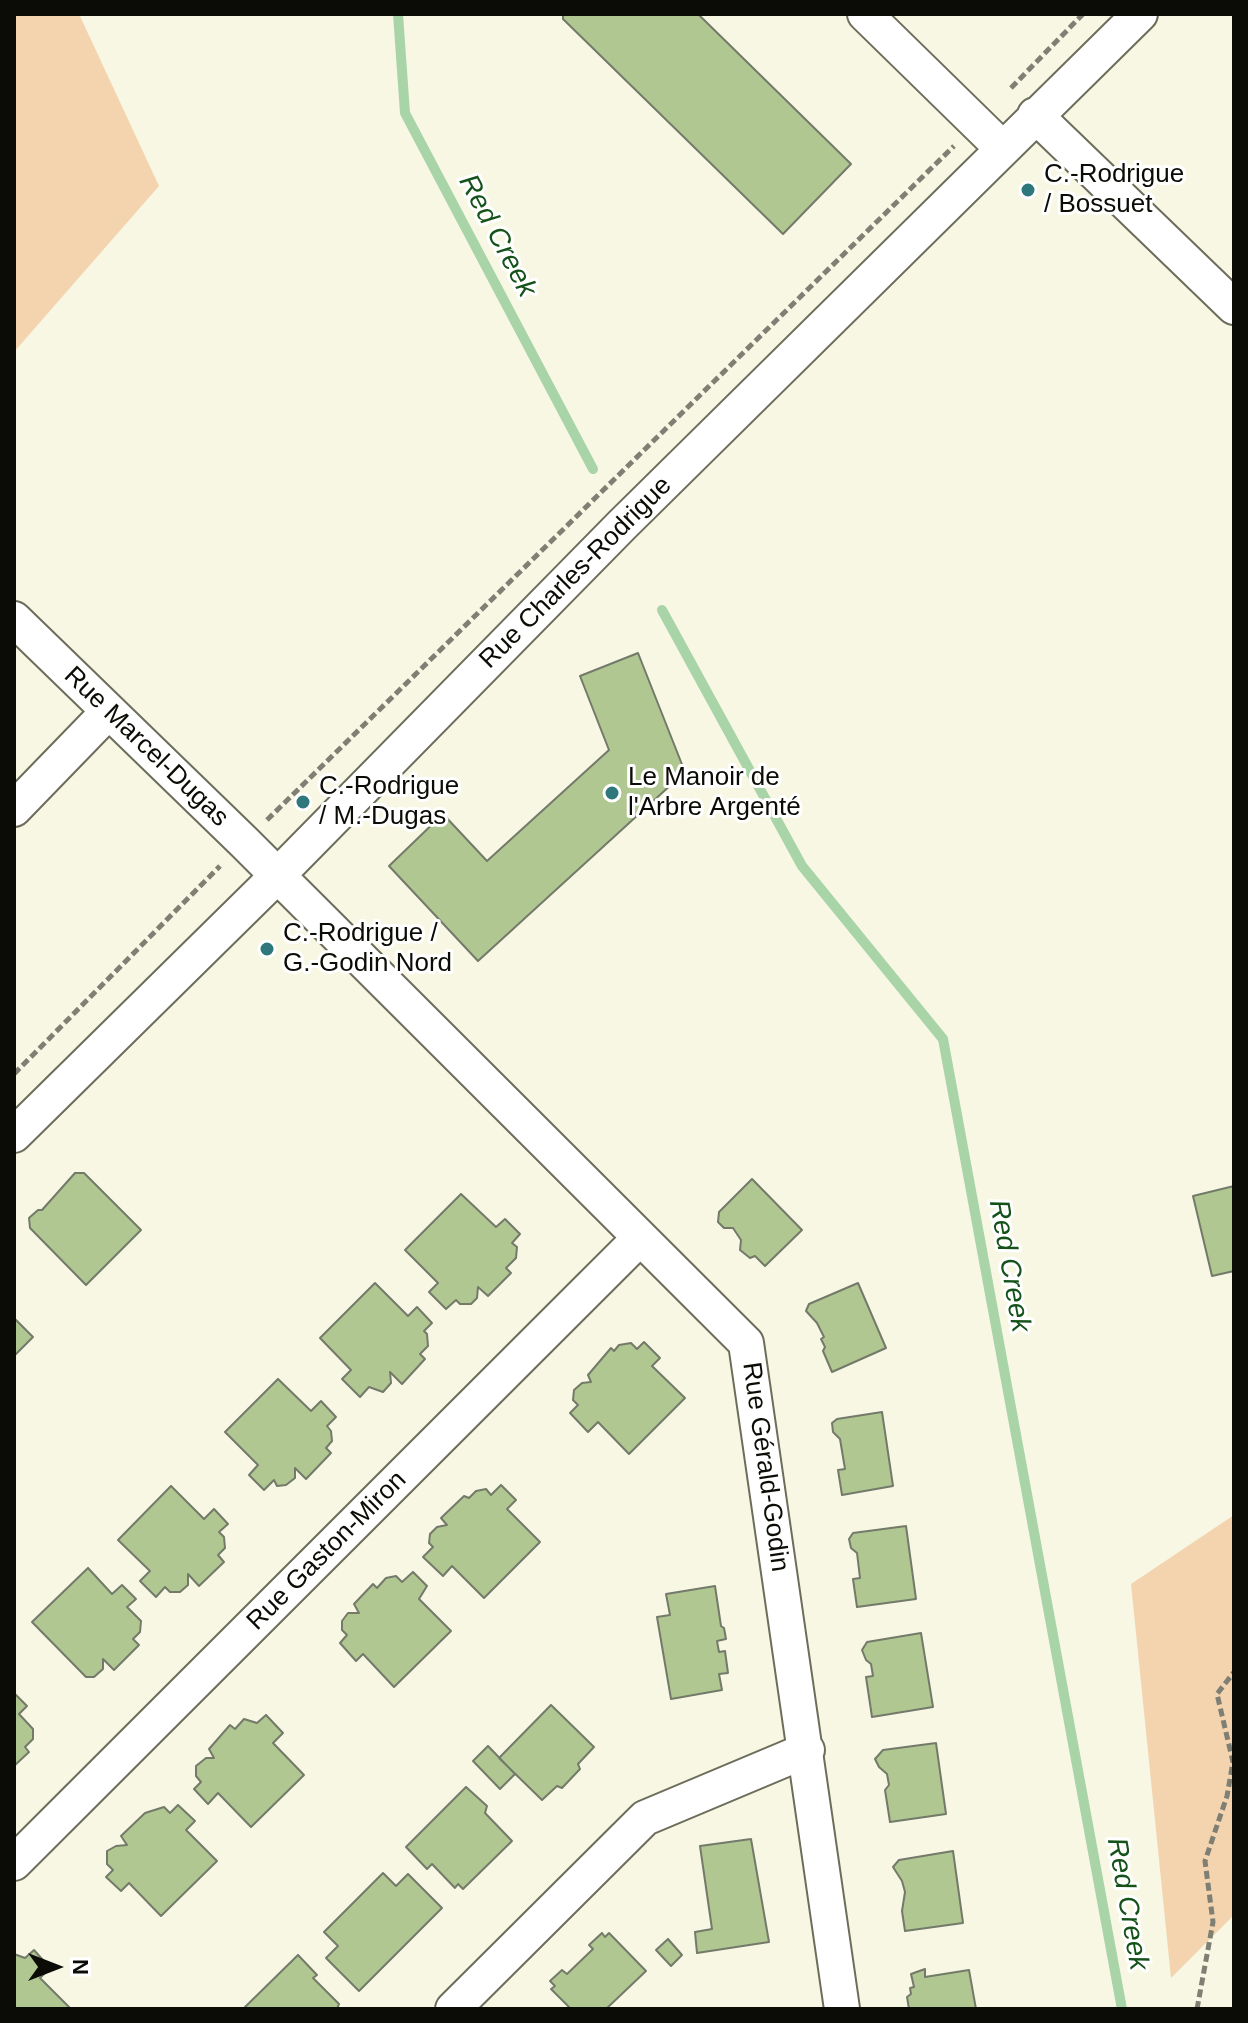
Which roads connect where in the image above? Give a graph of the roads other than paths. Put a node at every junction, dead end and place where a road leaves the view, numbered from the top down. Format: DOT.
graph roads {
  1 [pos="865,14"];
  2 [pos="1140,14"];
  3 [pos="1035,115"];
  4 [pos="1002,148"];
  5 [pos="1234,307"];
  6 [pos="14,619"];
  7 [pos="109,711"];
  8 [pos="14,809"];
  9 [pos="276,877"];
  10 [pos="14,1135"];
  11 [pos="640,1238"];
  12 [pos="807,1750"];
  13 [pos="14,1863"];
  14 [pos="453,2009"];
  15 [pos="842,2009"];
  1 -- 4 [label="street"];
  2 -- 3 [label="street, Rue Charles-Rodrigue"];
  3 -- 4 [label="street, Rue Charles-Rodrigue"];
  3 -- 5 [label="street"];
  4 -- 9 [label="street, Rue Charles-Rodrigue"];
  6 -- 7 [label="street, Rue Marcel-Dugas"];
  7 -- 8 [label="street"];
  7 -- 9 [label="street, Rue Marcel-Dugas"];
  9 -- 10 [label="street, Rue Charles-Rodrigue"];
  9 -- 11 [label="street, Rue Gérald-Godin"];
  11 -- 12 [label="street, Rue Gérald-Godin"];
  11 -- 13 [label="street, Rue Gaston-Miron"];
  12 -- 14 [label="street"];
  12 -- 15 [label="street, Rue Gérald-Godin"];
}
